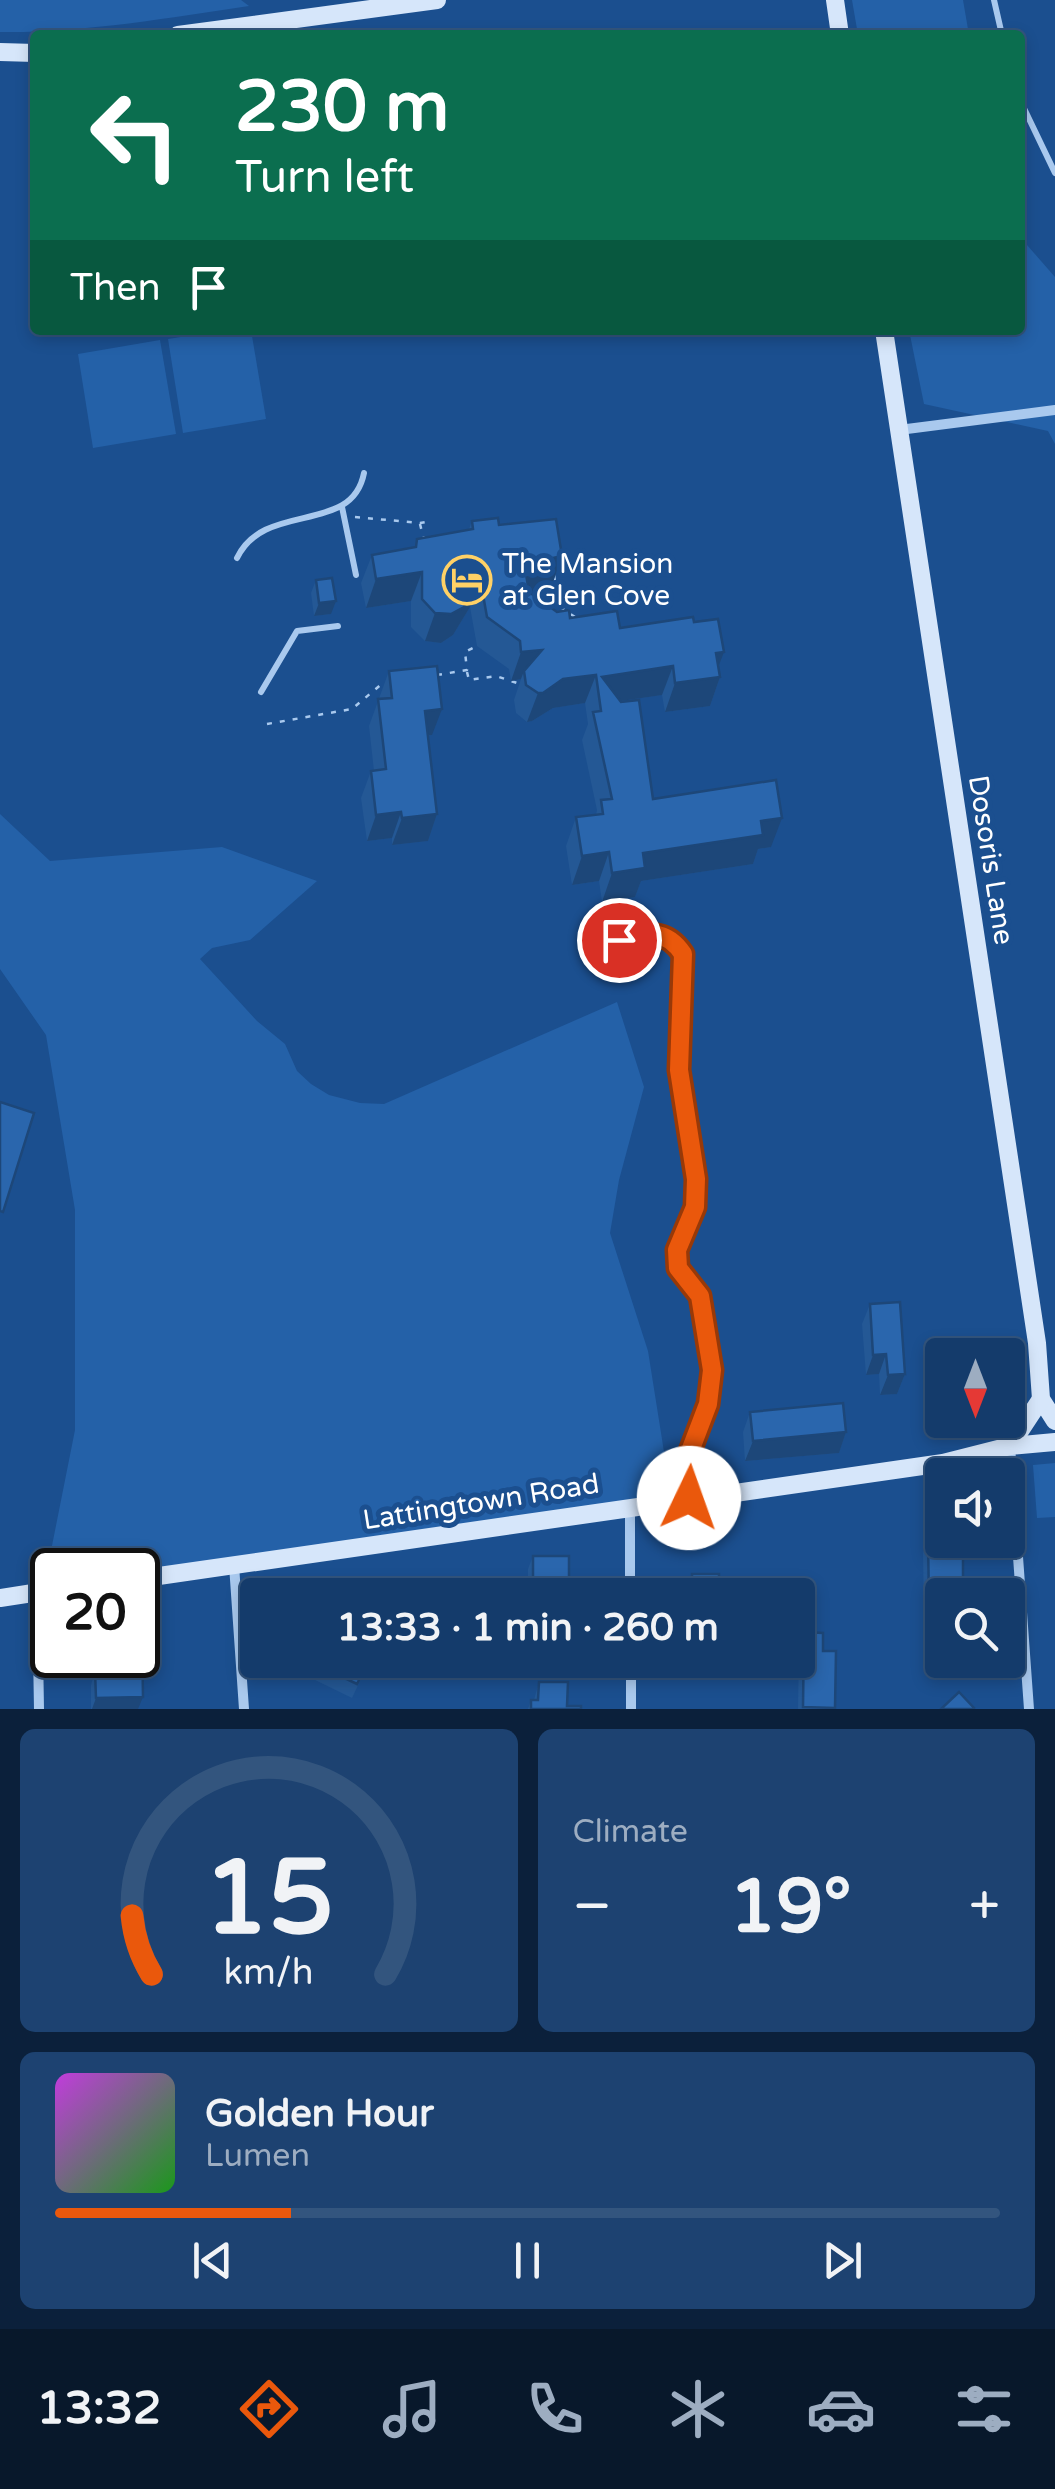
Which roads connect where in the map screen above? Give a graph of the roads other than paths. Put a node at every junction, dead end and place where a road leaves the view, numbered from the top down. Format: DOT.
graph roads {
  1 [pos="433,0"];
  2 [pos="835,0"];
  3 [pos="994,0"];
  4 [pos="214,30"];
  5 [pos="839,30"];
  6 [pos="1001,30"];
  7 [pos="0,52"];
  8 [pos="30,52"];
  9 [pos="1025,110"];
  10 [pos="1055,173"];
  11 [pos="885,335"];
  12 [pos="1055,410"];
  13 [pos="899,430"];
  14 [pos="364,473"];
  15 [pos="342,507"];
  16 [pos="237,558"];
  17 [pos="356,575"];
  18 [pos="338,626"];
  19 [pos="261,692"];
  20 [pos="619,940"];
  21 [pos="1041,1399"];
  22 [pos="1055,1421"];
  23 [pos="1055,1442"];
  24 [pos="1010,1446"];
  25 [pos="689,1498"];
  26 [pos="630,1508"];
  27 [pos="234,1566"];
  28 [pos="160,1575"];
  29 [pos="630,1578"];
  30 [pos="30,1593"];
  31 [pos="0,1598"];
  32 [pos="41,1678"];
  33 [pos="631,1678"];
  34 [pos="39,1709"];
  35 [pos="244,1709"];
  36 [pos="631,1709"];
  37 [pos="1029,1709"];
  1 -- 4 [label="street"];
  2 -- 5 [label="street"];
  3 -- 6 [label="lane"];
  7 -- 8 [label="street"];
  9 -- 10 [label="lane"];
  11 -- 13 [label="street, Dosoris Lane"];
  12 -- 13 [label="street"];
  13 -- 21 [label="street, Dosoris Lane"];
  14 -- 15 [label="lane"];
  15 -- 16 [label="lane"];
  15 -- 17 [label="lane"];
  18 -- 19 [label="lane"];
  20 -- 25 [label="lane"];
  21 -- 22 [label="street"];
  21 -- 24 [label="street"];
  23 -- 24 [label="street, Lattingtown Road"];
  24 -- 25 [label="street, Lattingtown Road"];
  24 -- 37 [label="street"];
  25 -- 26 [label="street, Lattingtown Road"];
  26 -- 27 [label="street, Lattingtown Road"];
  26 -- 29 [label="street"];
  27 -- 28 [label="street, Lattingtown Road"];
  27 -- 35 [label="street"];
  30 -- 31 [label="street"];
  32 -- 34 [label="street"];
  33 -- 36 [label="street"];
}
